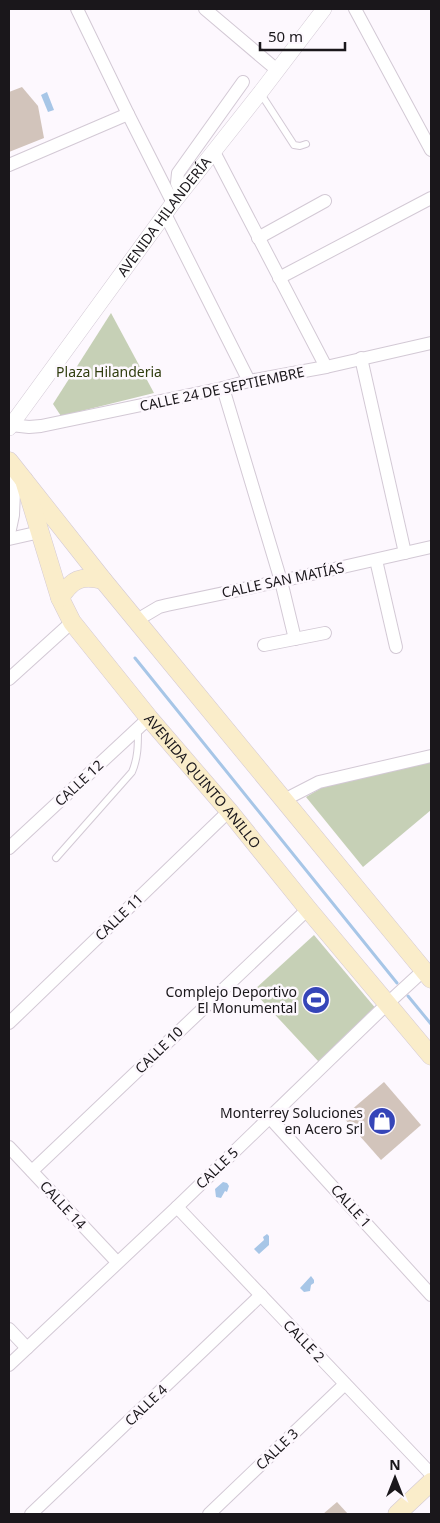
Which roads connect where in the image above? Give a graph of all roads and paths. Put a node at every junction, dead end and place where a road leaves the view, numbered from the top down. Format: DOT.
graph roads {
  1 [pos="77,9"];
  2 [pos="205,9"];
  3 [pos="324,9"];
  4 [pos="355,9"];
  5 [pos="277,70"];
  6 [pos="243,82"];
  7 [pos="260,93"];
  8 [pos="128,114"];
  9 [pos="306,144"];
  10 [pos="431,150"];
  11 [pos="214,152"];
  12 [pos="9,165"];
  13 [pos="431,198"];
  14 [pos="325,201"];
  15 [pos="173,203"];
  16 [pos="258,238"];
  17 [pos="279,278"];
  18 [pos="431,343"];
  19 [pos="361,358"];
  20 [pos="326,367"];
  21 [pos="249,381"];
  22 [pos="223,388"];
  23 [pos="10,426"];
  24 [pos="16,470"];
  25 [pos="40,532"];
  26 [pos="9,534"];
  27 [pos="9,539"];
  28 [pos="431,548"];
  29 [pos="404,554"];
  30 [pos="376,560"];
  31 [pos="103,580"];
  32 [pos="280,581"];
  33 [pos="60,598"];
  34 [pos="137,620"];
  35 [pos="72,622"];
  36 [pos="325,633"];
  37 [pos="295,639"];
  38 [pos="264,645"];
  39 [pos="396,647"];
  40 [pos="9,679"];
  41 [pos="144,723"];
  42 [pos="431,756"];
  43 [pos="284,800"];
  44 [pos="228,811"];
  45 [pos="9,848"];
  46 [pos="56,858"];
  47 [pos="308,909"];
  48 [pos="428,975"];
  49 [pos="388,1003"];
  50 [pos="9,1023"];
  51 [pos="431,1056"];
  52 [pos="270,1118"];
  53 [pos="9,1148"];
  54 [pos="32,1171"];
  55 [pos="177,1207"];
  56 [pos="117,1262"];
  57 [pos="261,1295"];
  58 [pos="431,1295"];
  59 [pos="9,1329"];
  60 [pos="27,1348"];
  61 [pos="9,1365"];
  62 [pos="345,1384"];
  63 [pos="431,1474"];
  64 [pos="431,1482"];
  65 [pos="31,1514"];
  66 [pos="209,1514"];
  67 [pos="397,1514"];
  1 -- 8 [label="street"];
  2 -- 5 [label="street"];
  3 -- 5 [label="street, AVENIDA HILANDERÍA"];
  4 -- 10 [label="street"];
  5 -- 7 [label="street, AVENIDA HILANDERÍA"];
  6 -- 15 [label="street"];
  7 -- 9 [label="lane"];
  7 -- 11 [label="street, AVENIDA HILANDERÍA"];
  8 -- 12 [label="street"];
  8 -- 15 [label="street"];
  11 -- 15 [label="street, AVENIDA HILANDERÍA"];
  11 -- 16 [label="street"];
  13 -- 17 [label="street"];
  14 -- 16 [label="street"];
  15 -- 21 [label="street"];
  15 -- 23 [label="street, AVENIDA HILANDERÍA"];
  16 -- 17 [label="street"];
  17 -- 20 [label="street"];
  18 -- 19 [label="street, CALLE 24 DE SEPTIEMBRE"];
  19 -- 20 [label="street, CALLE 24 DE SEPTIEMBRE"];
  19 -- 29 [label="street"];
  20 -- 21 [label="street, CALLE 24 DE SEPTIEMBRE"];
  21 -- 22 [label="street, CALLE 24 DE SEPTIEMBRE"];
  22 -- 23 [label="street, CALLE 24 DE SEPTIEMBRE"];
  22 -- 32 [label="street"];
  24 -- 25 [label="main road, AVENIDA QUINTO ANILLO"];
  24 -- 26 [label="street"];
  24 -- 31 [label="main road"];
  25 -- 27 [label="street"];
  25 -- 33 [label="main road, AVENIDA QUINTO ANILLO"];
  28 -- 29 [label="street, CALLE SAN MATÍAS"];
  29 -- 30 [label="street, CALLE SAN MATÍAS"];
  30 -- 32 [label="street, CALLE SAN MATÍAS"];
  30 -- 39 [label="street"];
  31 -- 33 [label="main road"];
  31 -- 34 [label="main road"];
  32 -- 34 [label="street, CALLE SAN MATÍAS"];
  32 -- 37 [label="street"];
  33 -- 35 [label="main road, AVENIDA QUINTO ANILLO"];
  34 -- 43 [label="main road"];
  35 -- 40 [label="street"];
  35 -- 41 [label="main road, AVENIDA QUINTO ANILLO"];
  36 -- 37 [label="street"];
  37 -- 38 [label="street"];
  41 -- 44 [label="main road, AVENIDA QUINTO ANILLO"];
  41 -- 45 [label="street, CALLE 12"];
  41 -- 46 [label="lane"];
  42 -- 43 [label="street"];
  43 -- 48 [label="main road"];
  44 -- 47 [label="main road, AVENIDA QUINTO ANILLO"];
  44 -- 50 [label="street, CALLE 11"];
  47 -- 49 [label="main road, AVENIDA QUINTO ANILLO"];
  47 -- 54 [label="street, CALLE 10"];
  48 -- 49 [label="street, CALLE 5"];
  49 -- 51 [label="main road, AVENIDA QUINTO ANILLO"];
  49 -- 52 [label="street, CALLE 5"];
  52 -- 55 [label="street, CALLE 5"];
  52 -- 58 [label="street, CALLE 1"];
  53 -- 54 [label="street, CALLE 14"];
  54 -- 56 [label="street, CALLE 14"];
  55 -- 56 [label="street, CALLE 5"];
  55 -- 57 [label="street, CALLE 2"];
  56 -- 60 [label="street, CALLE 5"];
  57 -- 62 [label="street, CALLE 2"];
  57 -- 65 [label="street, CALLE 4"];
  59 -- 60 [label="street"];
  60 -- 61 [label="street, CALLE 5"];
  62 -- 63 [label="street, CALLE 2"];
  62 -- 66 [label="street, CALLE 3"];
  64 -- 67 [label="main road"];
}
